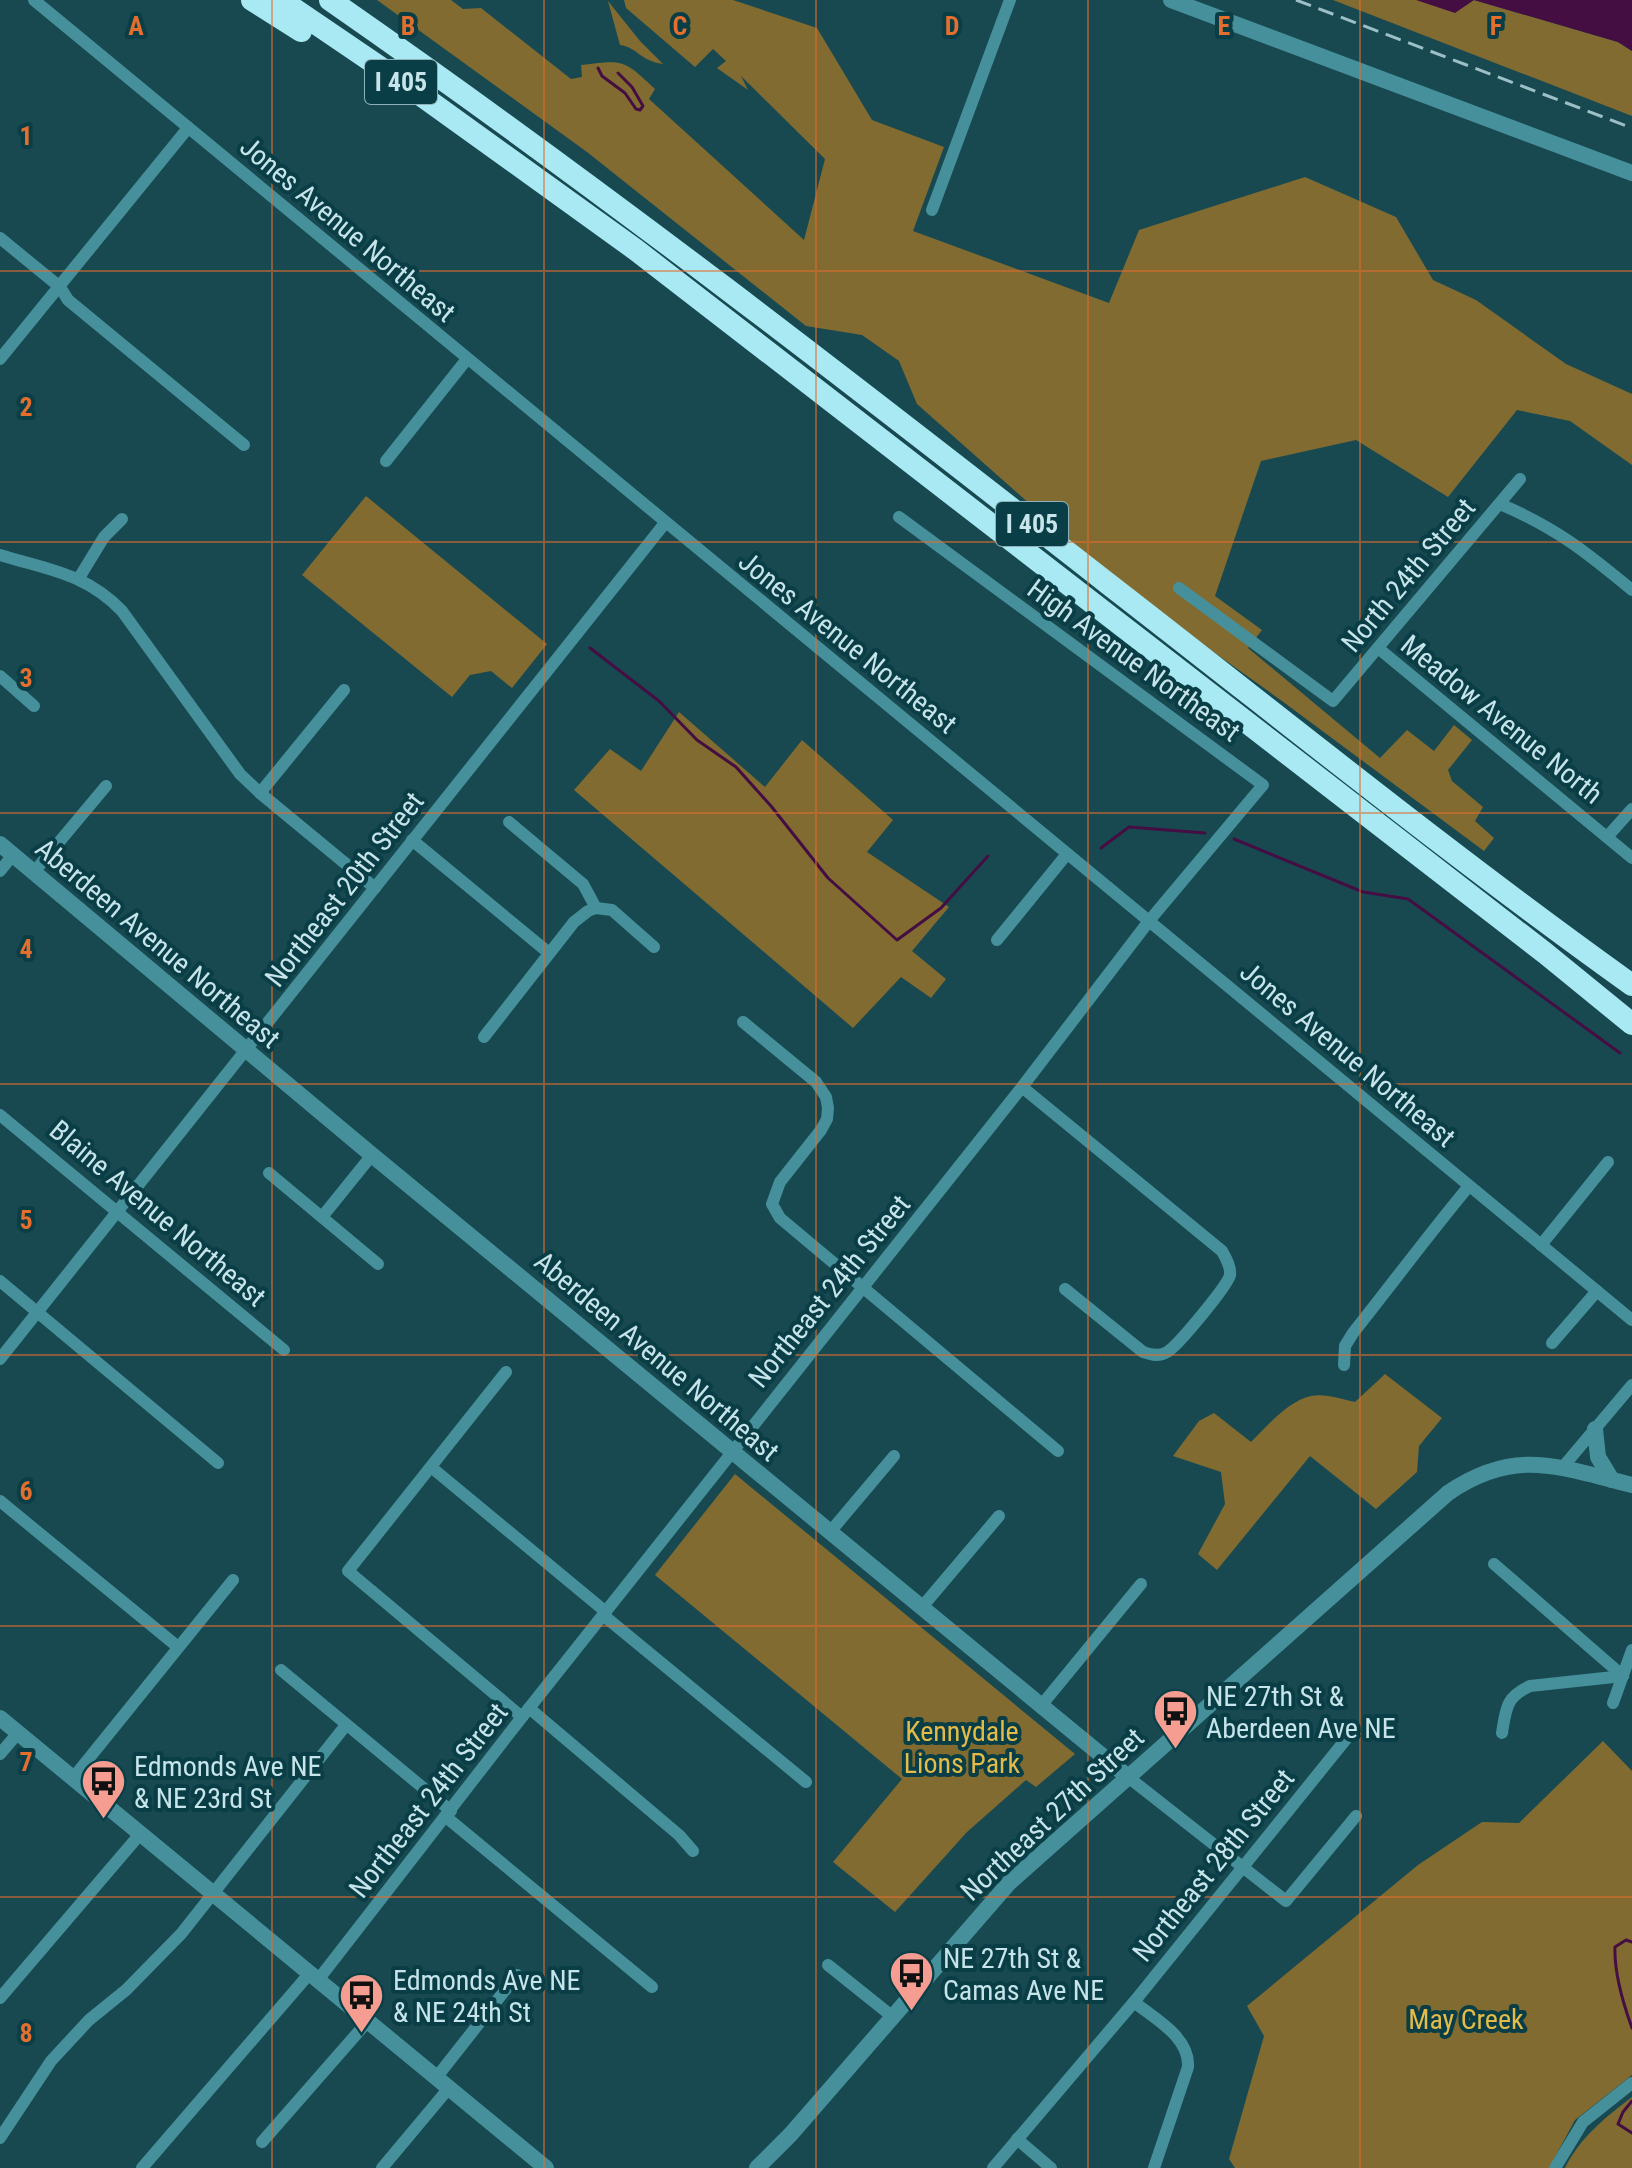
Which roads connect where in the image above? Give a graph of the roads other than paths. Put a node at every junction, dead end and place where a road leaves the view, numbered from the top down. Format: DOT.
graph roads {
  1 [pos="34,0"];
  2 [pos="252,0"];
  3 [pos="281,0"];
  4 [pos="330,0"];
  5 [pos="343,0"];
  6 [pos="1010,0"];
  7 [pos="1171,0"];
  8 [pos="435,73"];
  9 [pos="188,128"];
  10 [pos="519,166"];
  11 [pos="1632,173"];
  12 [pos="932,210"];
  13 [pos="0,238"];
  14 [pos="60,287"];
  15 [pos="0,359"];
  16 [pos="467,359"];
  17 [pos="244,445"];
  18 [pos="386,461"];
  19 [pos="1520,479"];
  20 [pos="1500,504"];
  21 [pos="899,517"];
  22 [pos="122,519"];
  23 [pos="665,523"];
  24 [pos="0,555"];
  25 [pos="79,578"];
  26 [pos="1179,588"];
  27 [pos="1632,590"];
  28 [pos="1378,648"];
  29 [pos="0,676"];
  30 [pos="344,690"];
  31 [pos="34,706"];
  32 [pos="1263,785"];
  33 [pos="106,786"];
  34 [pos="260,793"];
  35 [pos="1632,809"];
  36 [pos="509,822"];
  37 [pos="1607,837"];
  38 [pos="412,840"];
  39 [pos="7,850"];
  40 [pos="1067,854"];
  41 [pos="1632,858"];
  42 [pos="0,871"];
  43 [pos="34,872"];
  44 [pos="375,888"];
  45 [pos="596,908"];
  46 [pos="1149,921"];
  47 [pos="997,940"];
  48 [pos="654,947"];
  49 [pos="549,953"];
  50 [pos="1629,984"];
  51 [pos="743,1022"];
  52 [pos="1632,1026"];
  53 [pos="484,1037"];
  54 [pos="246,1050"];
  55 [pos="1022,1087"];
  56 [pos="0,1115"];
  57 [pos="372,1155"];
  58 [pos="1608,1162"];
  59 [pos="269,1173"];
  60 [pos="1469,1186"];
  61 [pos="119,1211"];
  62 [pos="322,1217"];
  63 [pos="1541,1245"];
  64 [pos="378,1264"];
  65 [pos="0,1281"];
  66 [pos="863,1288"];
  67 [pos="1065,1289"];
  68 [pos="1597,1291"];
  69 [pos="38,1312"];
  70 [pos="1632,1320"];
  71 [pos="1552,1343"];
  72 [pos="284,1350"];
  73 [pos="0,1359"];
  74 [pos="1344,1365"];
  75 [pos="506,1372"];
  76 [pos="1632,1385"];
  77 [pos="1595,1429"];
  78 [pos="732,1451"];
  79 [pos="1058,1451"];
  80 [pos="894,1456"];
  81 [pos="218,1463"];
  82 [pos="431,1467"];
  83 [pos="1562,1468"];
  84 [pos="1612,1480"];
  85 [pos="1632,1485"];
  86 [pos="0,1501"];
  87 [pos="999,1516"];
  88 [pos="830,1532"];
  89 [pos="1494,1564"];
  90 [pos="233,1580"];
  91 [pos="1141,1584"];
  92 [pos="922,1607"];
  93 [pos="604,1613"];
  94 [pos="178,1647"];
  95 [pos="1632,1650"];
  96 [pos="281,1670"];
  97 [pos="1623,1676"];
  98 [pos="1613,1703"];
  99 [pos="1040,1707"];
  100 [pos="526,1713"];
  101 [pos="0,1718"];
  102 [pos="346,1725"];
  103 [pos="18,1733"];
  104 [pos="1502,1733"];
  105 [pos="1347,1738"];
  106 [pos="0,1754"];
  107 [pos="1128,1777"];
  108 [pos="73,1778"];
  109 [pos="806,1782"];
  110 [pos="449,1814"];
  111 [pos="1356,1816"];
  112 [pos="141,1833"];
  113 [pos="693,1851"];
  114 [pos="1243,1867"];
  115 [pos="214,1894"];
  116 [pos="828,1965"];
  117 [pos="517,1975"];
  118 [pos="314,1977"];
  119 [pos="652,1987"];
  120 [pos="0,1998"];
  121 [pos="1134,2002"];
  122 [pos="893,2017"];
  123 [pos="368,2021"];
  124 [pos="443,2083"];
  125 [pos="1632,2083"];
  126 [pos="0,2138"];
  127 [pos="1017,2139"];
  128 [pos="262,2142"];
  129 [pos="142,2168"];
  130 [pos="382,2168"];
  131 [pos="546,2168"];
  132 [pos="757,2168"];
  133 [pos="993,2168"];
  134 [pos="1051,2168"];
  135 [pos="1154,2168"];
  136 [pos="1555,2168"];
  1 -- 9 [label="street, Jones Avenue Northeast"];
  2 -- 10 [label="highway"];
  3 -- 10 [label="highway, I 405"];
  4 -- 8 [label="highway, I 405"];
  5 -- 8 [label="highway"];
  6 -- 12 [label="street"];
  7 -- 11 [label="street"];
  8 -- 50 [label="highway, I 405"];
  9 -- 14 [label="street"];
  9 -- 16 [label="street, Jones Avenue Northeast"];
  10 -- 52 [label="highway, I 405"];
  13 -- 14 [label="street"];
  14 -- 15 [label="street"];
  14 -- 17 [label="street"];
  16 -- 18 [label="street"];
  16 -- 23 [label="street, Jones Avenue Northeast"];
  19 -- 20 [label="street, North 24th Street"];
  20 -- 27 [label="street"];
  20 -- 28 [label="street, North 24th Street"];
  21 -- 32 [label="street, High Avenue Northeast"];
  22 -- 25 [label="street"];
  23 -- 38 [label="street, Northeast 20th Street"];
  23 -- 40 [label="street, Jones Avenue Northeast"];
  24 -- 25 [label="street"];
  25 -- 34 [label="street"];
  26 -- 28 [label="street, North 24th Street"];
  28 -- 37 [label="street, Meadow Avenue North"];
  29 -- 31 [label="street"];
  30 -- 34 [label="street"];
  32 -- 46 [label="street, Northeast 24th Street"];
  33 -- 43 [label="street"];
  34 -- 44 [label="street"];
  35 -- 37 [label="street"];
  36 -- 45 [label="street"];
  37 -- 41 [label="street, Meadow Avenue North"];
  38 -- 44 [label="street, Northeast 20th Street"];
  38 -- 49 [label="street"];
  39 -- 42 [label="street"];
  39 -- 43 [label="street, Aberdeen Avenue Northeast"];
  40 -- 46 [label="street, Jones Avenue Northeast"];
  40 -- 47 [label="street"];
  43 -- 54 [label="street, Aberdeen Avenue Northeast"];
  44 -- 54 [label="street, Northeast 20th Street"];
  45 -- 48 [label="street"];
  45 -- 49 [label="street"];
  46 -- 55 [label="street, Northeast 24th Street"];
  46 -- 60 [label="street, Jones Avenue Northeast"];
  49 -- 53 [label="street"];
  51 -- 66 [label="street"];
  54 -- 57 [label="street, Aberdeen Avenue Northeast"];
  54 -- 61 [label="street, Northeast 20th Street"];
  55 -- 66 [label="street, Northeast 24th Street"];
  55 -- 67 [label="street"];
  56 -- 61 [label="street, Blaine Avenue Northeast"];
  57 -- 62 [label="street"];
  57 -- 78 [label="street, Aberdeen Avenue Northeast"];
  58 -- 63 [label="street"];
  59 -- 62 [label="street"];
  60 -- 63 [label="street, Jones Avenue Northeast"];
  60 -- 74 [label="street"];
  61 -- 69 [label="street, Northeast 20th Street"];
  61 -- 72 [label="street, Blaine Avenue Northeast"];
  62 -- 64 [label="street"];
  63 -- 68 [label="street, Jones Avenue Northeast"];
  65 -- 69 [label="street"];
  66 -- 78 [label="street, Northeast 24th Street"];
  66 -- 79 [label="street"];
  68 -- 70 [label="street, Jones Avenue Northeast"];
  68 -- 71 [label="street"];
  69 -- 73 [label="street, Northeast 20th Street"];
  69 -- 81 [label="street"];
  75 -- 82 [label="street"];
  76 -- 77 [label="street"];
  77 -- 83 [label="street"];
  77 -- 84 [label="street"];
  78 -- 88 [label="street, Aberdeen Avenue Northeast"];
  78 -- 93 [label="street, Northeast 24th Street"];
  80 -- 88 [label="street"];
  82 -- 93 [label="street"];
  82 -- 100 [label="street"];
  83 -- 84 [label="street"];
  83 -- 107 [label="street, Northeast 27th Street"];
  84 -- 85 [label="street"];
  86 -- 94 [label="street"];
  87 -- 92 [label="street"];
  88 -- 92 [label="street, Aberdeen Avenue Northeast"];
  89 -- 97 [label="street"];
  90 -- 94 [label="street"];
  91 -- 99 [label="street"];
  92 -- 99 [label="street, Aberdeen Avenue Northeast"];
  93 -- 100 [label="street, Northeast 24th Street"];
  93 -- 109 [label="street"];
  94 -- 108 [label="street"];
  95 -- 97 [label="street"];
  96 -- 102 [label="street"];
  97 -- 98 [label="street"];
  97 -- 104 [label="street"];
  99 -- 107 [label="street, Aberdeen Avenue Northeast"];
  100 -- 110 [label="street, Northeast 24th Street"];
  100 -- 113 [label="street"];
  101 -- 103 [label="street"];
  102 -- 110 [label="street"];
  102 -- 115 [label="street"];
  103 -- 106 [label="street"];
  103 -- 108 [label="street"];
  105 -- 114 [label="street, Northeast 28th Street"];
  107 -- 114 [label="street, Aberdeen Avenue Northeast"];
  107 -- 122 [label="street, Northeast 27th Street"];
  108 -- 112 [label="street"];
  110 -- 118 [label="street, Northeast 24th Street"];
  110 -- 119 [label="street"];
  111 -- 114 [label="street, Aberdeen Avenue Northeast"];
  112 -- 115 [label="street"];
  112 -- 120 [label="street"];
  114 -- 121 [label="street, Northeast 28th Street"];
  115 -- 118 [label="street"];
  115 -- 126 [label="street"];
  116 -- 122 [label="street"];
  117 -- 124 [label="street"];
  118 -- 123 [label="street"];
  118 -- 129 [label="street, Northeast 24th Street"];
  121 -- 127 [label="street, Northeast 28th Street"];
  121 -- 135 [label="street"];
  122 -- 132 [label="street, Northeast 27th Street"];
  123 -- 124 [label="street"];
  123 -- 128 [label="street"];
  124 -- 130 [label="street"];
  124 -- 131 [label="street"];
  125 -- 136 [label="street"];
  127 -- 133 [label="street, Northeast 28th Street"];
  127 -- 134 [label="street"];
}
